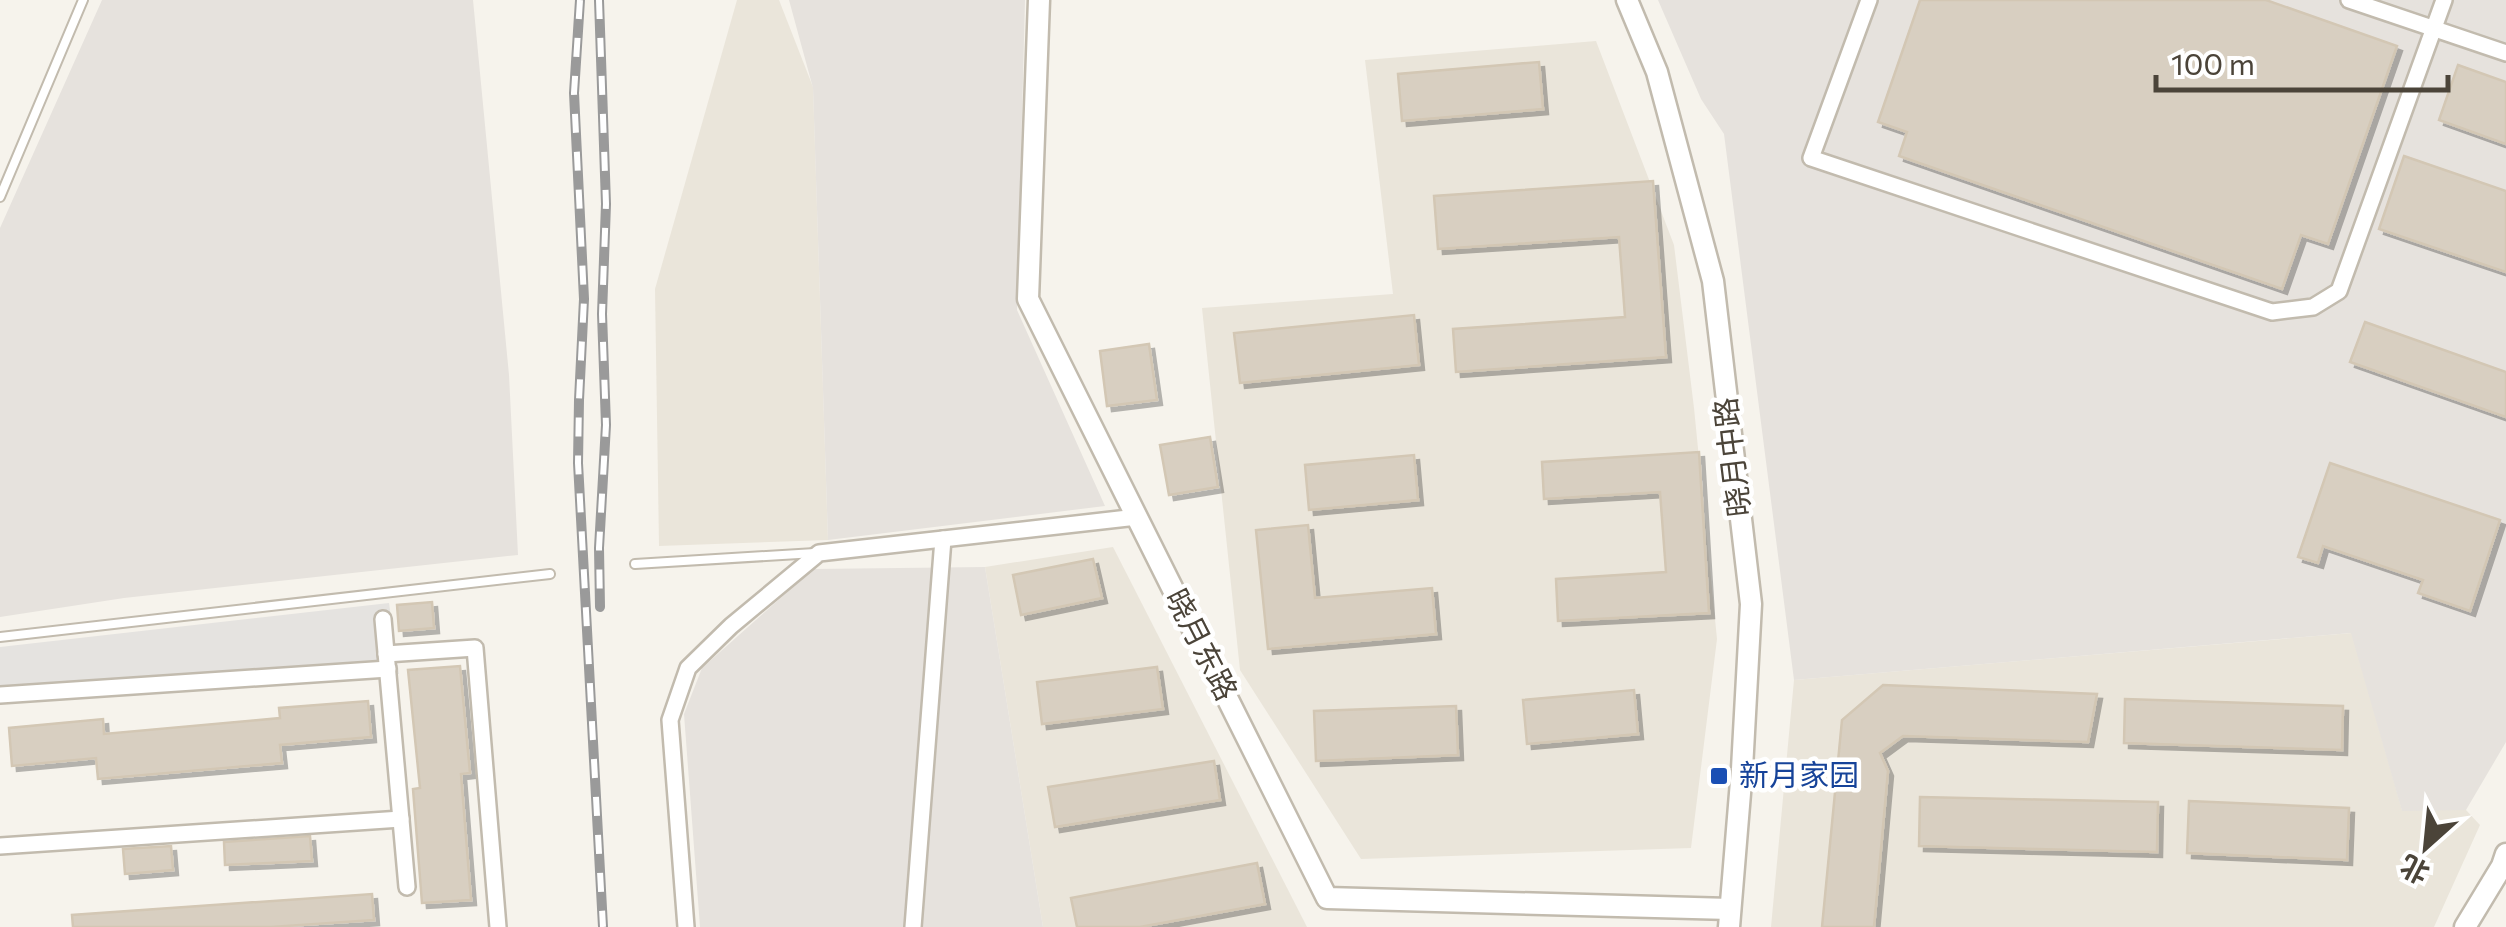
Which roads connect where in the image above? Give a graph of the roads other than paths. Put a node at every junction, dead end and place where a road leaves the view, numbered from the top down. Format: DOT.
graph roads {
  1 [pos="83,0"];
  2 [pos="1039,0"];
  3 [pos="1627,0"];
  4 [pos="1869,0"];
  5 [pos="2349,0"];
  6 [pos="2444,0"];
  7 [pos="2434,28"];
  8 [pos="2506,53"];
  9 [pos="0,197"];
  10 [pos="1137,517"];
  11 [pos="943,539"];
  12 [pos="819,553"];
  13 [pos="635,564"];
  14 [pos="550,574"];
  15 [pos="383,619"];
  16 [pos="0,636"];
  17 [pos="387,662"];
  18 [pos="0,695"];
  19 [pos="401,819"];
  20 [pos="0,846"];
  21 [pos="2506,854"];
  22 [pos="407,886"];
  23 [pos="1729,918"];
  24 [pos="498,927"];
  25 [pos="686,927"];
  26 [pos="913,927"];
  27 [pos="2465,927"];
  1 -- 9 [label="lane"];
  2 -- 10 [label="street, 晓月东路"];
  3 -- 23 [label="street, 晓月中路"];
  4 -- 7 [label="street"];
  5 -- 7 [label="street"];
  6 -- 7 [label="street"];
  7 -- 8 [label="street"];
  10 -- 11 [label="street"];
  10 -- 23 [label="street, 晓月东路"];
  11 -- 12 [label="street"];
  11 -- 26 [label="street"];
  12 -- 13 [label="lane"];
  12 -- 25 [label="street"];
  14 -- 16 [label="lane"];
  15 -- 17 [label="street"];
  17 -- 18 [label="street"];
  17 -- 19 [label="street"];
  17 -- 24 [label="street"];
  19 -- 20 [label="street"];
  19 -- 22 [label="street"];
  21 -- 27 [label="street"];
}
